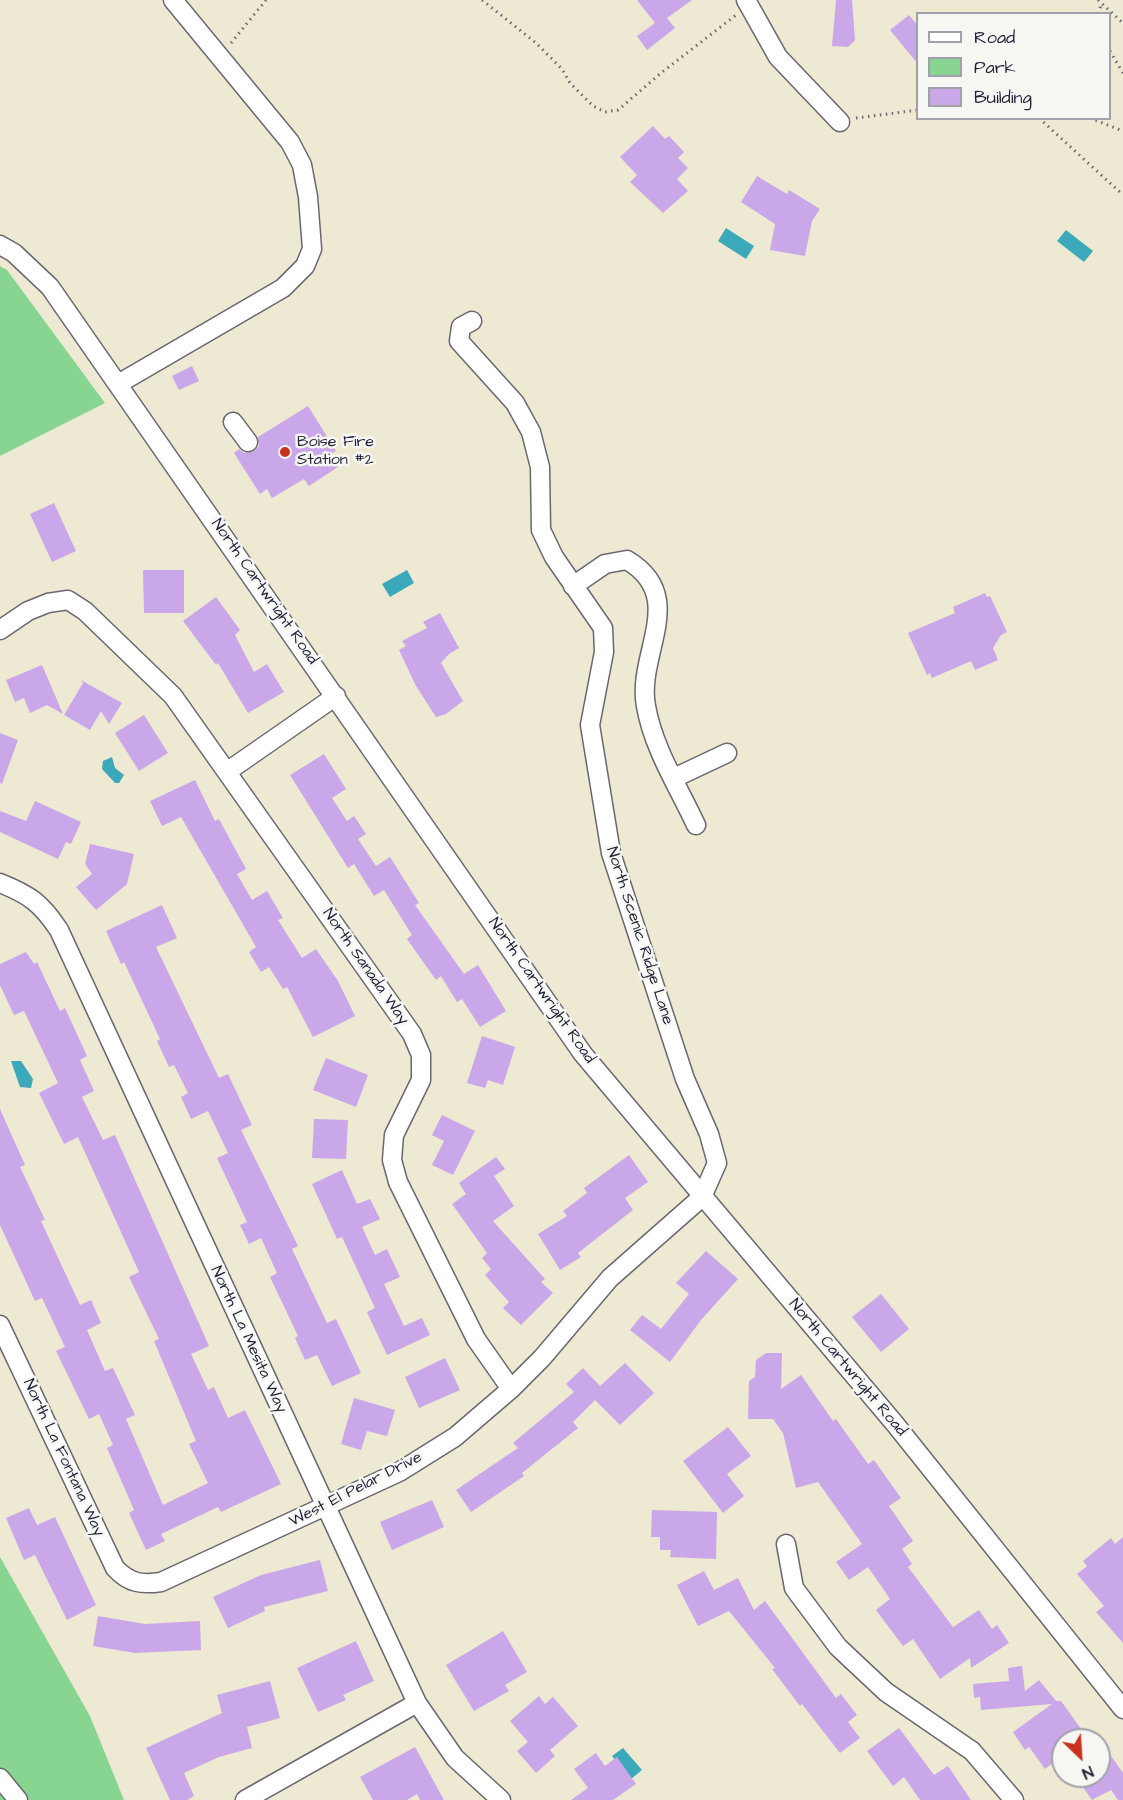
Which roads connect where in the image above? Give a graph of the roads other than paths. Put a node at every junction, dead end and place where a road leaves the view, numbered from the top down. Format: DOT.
graph roads {
  1 [pos="173,0"];
  2 [pos="747,2"];
  3 [pos="840,122"];
  4 [pos="0,245"];
  5 [pos="472,321"];
  6 [pos="118,384"];
  7 [pos="233,422"];
  8 [pos="248,442"];
  9 [pos="573,585"];
  10 [pos="0,630"];
  11 [pos="336,696"];
  12 [pos="727,753"];
  13 [pos="228,771"];
  14 [pos="674,778"];
  15 [pos="696,825"];
  16 [pos="0,883"];
  17 [pos="702,1197"];
  18 [pos="0,1325"];
  19 [pos="511,1389"];
  20 [pos="325,1508"];
  21 [pos="786,1544"];
  22 [pos="135,1583"];
  23 [pos="417,1703"];
  24 [pos="1123,1709"];
  25 [pos="0,1778"];
  26 [pos="18,1800"];
  27 [pos="244,1800"];
  28 [pos="501,1800"];
  29 [pos="1014,1800"];
  1 -- 6 [label="street"];
  2 -- 3 [label="street"];
  4 -- 6 [label="street, North Cartwright Road"];
  5 -- 9 [label="street, North Scenic Ridge Lane"];
  6 -- 11 [label="street, North Cartwright Road"];
  7 -- 8 [label="street"];
  9 -- 14 [label="street"];
  9 -- 17 [label="street, North Scenic Ridge Lane"];
  10 -- 13 [label="street, North Sanada Way"];
  11 -- 13 [label="street"];
  11 -- 17 [label="street, North Cartwright Road"];
  12 -- 14 [label="street"];
  13 -- 19 [label="street, North Sanada Way"];
  14 -- 15 [label="street"];
  16 -- 20 [label="street, North La Mesita Way"];
  17 -- 19 [label="street, West El Pelar Drive"];
  17 -- 24 [label="street, North Cartwright Road"];
  18 -- 22 [label="street, North La Fontana Way"];
  19 -- 20 [label="street, West El Pelar Drive"];
  20 -- 22 [label="street, West El Pelar Drive"];
  20 -- 23 [label="street, North La Mesita Way"];
  21 -- 29 [label="street"];
  23 -- 27 [label="street"];
  23 -- 28 [label="street, North La Mesita Way"];
  25 -- 26 [label="street"];
}
